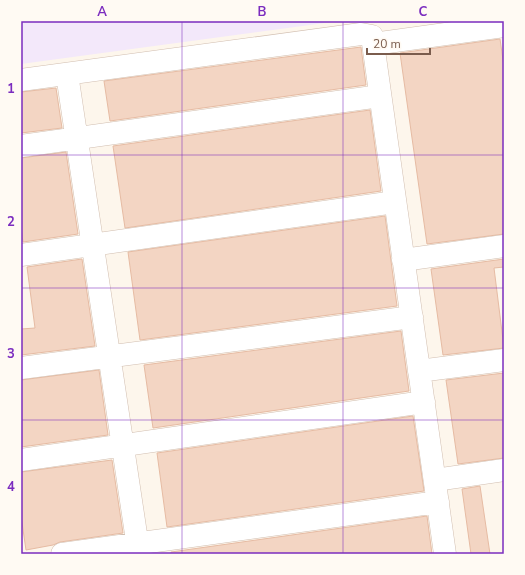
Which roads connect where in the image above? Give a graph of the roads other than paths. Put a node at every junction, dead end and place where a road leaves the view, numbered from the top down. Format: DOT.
graph roads {
  1 [pos="504,26"];
  2 [pos="373,44"];
  3 [pos="67,74"];
  4 [pos="21,80"];
  5 [pos="380,96"];
  6 [pos="77,138"];
  7 [pos="21,146"];
  8 [pos="395,202"];
  9 [pos="92,245"];
  10 [pos="504,246"];
  11 [pos="21,255"];
  12 [pos="404,260"];
  13 [pos="412,317"];
  14 [pos="109,357"];
  15 [pos="504,360"];
  16 [pos="21,368"];
  17 [pos="419,371"];
  18 [pos="424,402"];
  19 [pos="122,445"];
  20 [pos="21,460"];
  21 [pos="504,470"];
  22 [pos="434,480"];
  23 [pos="438,502"];
  24 [pos="138,549"];
  25 [pos="62,554"];
  26 [pos="445,554"];
  1 -- 2 [label="street"];
  2 -- 3 [label="street"];
  2 -- 5 [label="street"];
  3 -- 4 [label="street"];
  3 -- 6 [label="street"];
  5 -- 6 [label="street"];
  5 -- 8 [label="street"];
  6 -- 7 [label="street"];
  6 -- 9 [label="street"];
  8 -- 9 [label="street"];
  8 -- 12 [label="street"];
  9 -- 11 [label="street"];
  9 -- 14 [label="street"];
  10 -- 12 [label="street"];
  12 -- 13 [label="street"];
  13 -- 14 [label="street"];
  13 -- 17 [label="street"];
  14 -- 16 [label="street"];
  14 -- 19 [label="street"];
  15 -- 17 [label="street"];
  17 -- 18 [label="street"];
  18 -- 19 [label="street"];
  18 -- 22 [label="street"];
  19 -- 20 [label="street"];
  19 -- 24 [label="street"];
  21 -- 22 [label="street"];
  22 -- 23 [label="street"];
  23 -- 24 [label="street"];
  23 -- 26 [label="street"];
  24 -- 25 [label="street"];
}
